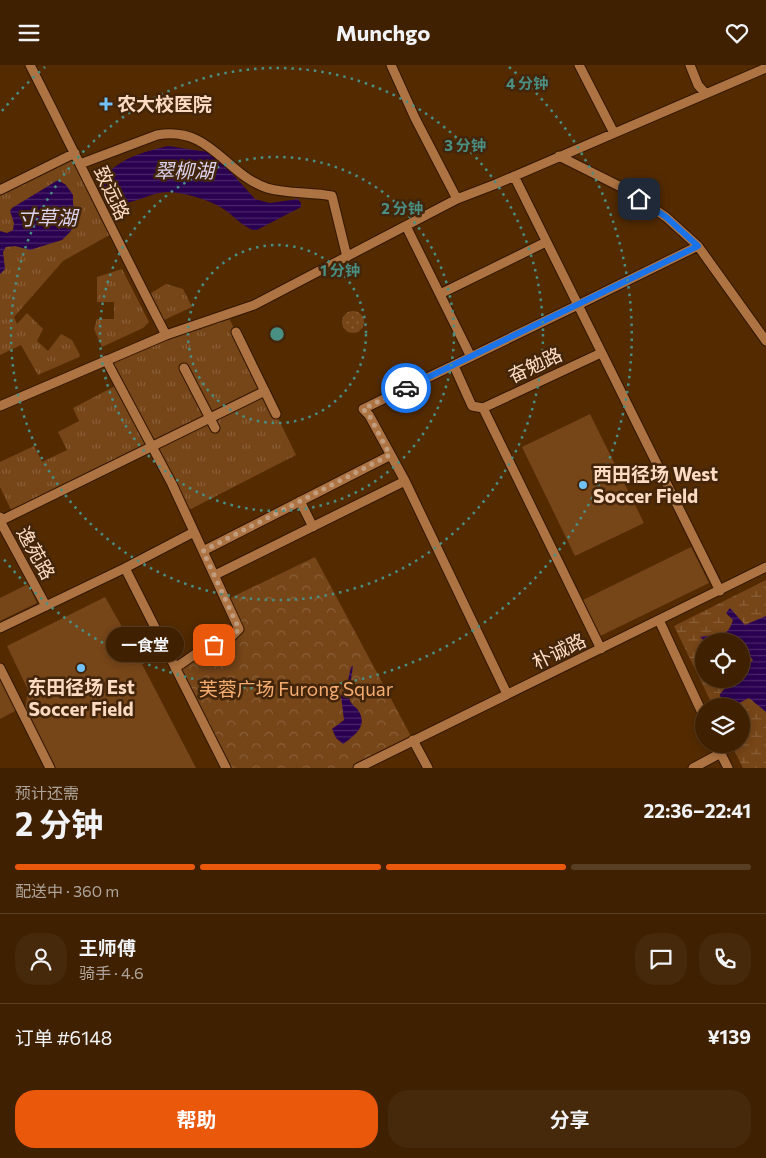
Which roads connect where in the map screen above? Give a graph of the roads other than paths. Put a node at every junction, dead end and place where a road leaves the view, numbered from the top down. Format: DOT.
graph roads {
  1 [pos="30,65"];
  2 [pos="391,65"];
  3 [pos="579,65"];
  4 [pos="690,65"];
  5 [pos="766,68"];
  6 [pos="705,93"];
  7 [pos="614,133"];
  8 [pos="74,153"];
  9 [pos="559,156"];
  10 [pos="80,164"];
  11 [pos="514,176"];
  12 [pos="0,190"];
  13 [pos="457,199"];
  14 [pos="406,226"];
  15 [pos="546,242"];
  16 [pos="698,246"];
  17 [pos="347,257"];
  18 [pos="440,294"];
  19 [pos="578,305"];
  20 [pos="236,332"];
  21 [pos="166,335"];
  22 [pos="766,341"];
  23 [pos="601,353"];
  24 [pos="471,357"];
  25 [pos="106,361"];
  26 [pos="454,366"];
  27 [pos="184,368"];
  28 [pos="265,391"];
  29 [pos="0,406"];
  30 [pos="483,408"];
  31 [pos="276,414"];
  32 [pos="210,419"];
  33 [pos="215,429"];
  34 [pos="152,448"];
  35 [pos="390,455"];
  36 [pos="404,481"];
  37 [pos="300,501"];
  38 [pos="0,515"];
  39 [pos="0,521"];
  40 [pos="313,527"];
  41 [pos="194,532"];
  42 [pos="203,551"];
  43 [pos="766,567"];
  44 [pos="125,568"];
  45 [pos="214,575"];
  46 [pos="720,591"];
  47 [pos="46,605"];
  48 [pos="659,620"];
  49 [pos="0,628"];
  50 [pos="601,649"];
  51 [pos="0,668"];
  52 [pos="175,668"];
  53 [pos="507,694"];
  54 [pos="695,698"];
  55 [pos="413,740"];
  56 [pos="721,753"];
  57 [pos="49,767"];
  58 [pos="226,768"];
  59 [pos="358,768"];
  60 [pos="428,768"];
  61 [pos="693,768"];
  62 [pos="728,768"];
  1 -- 8 [label="street, 致远路"];
  2 -- 13 [label="street"];
  3 -- 7 [label="street"];
  4 -- 6 [label="street"];
  5 -- 6 [label="street"];
  6 -- 7 [label="street"];
  7 -- 9 [label="street"];
  8 -- 10 [label="street, 致远路"];
  8 -- 12 [label="street"];
  9 -- 11 [label="street"];
  9 -- 16 [label="street"];
  10 -- 17 [label="street"];
  10 -- 21 [label="street, 致远路"];
  11 -- 13 [label="street"];
  11 -- 15 [label="street"];
  13 -- 14 [label="street"];
  14 -- 17 [label="street"];
  14 -- 18 [label="street"];
  15 -- 18 [label="street"];
  15 -- 19 [label="street"];
  16 -- 19 [label="street"];
  16 -- 22 [label="street"];
  17 -- 21 [label="street"];
  18 -- 24 [label="street"];
  19 -- 23 [label="street"];
  19 -- 24 [label="street"];
  20 -- 28 [label="street"];
  21 -- 25 [label="street"];
  23 -- 30 [label="street, 奋勉路"];
  23 -- 46 [label="street"];
  24 -- 26 [label="street"];
  25 -- 29 [label="street"];
  25 -- 34 [label="street"];
  26 -- 30 [label="street"];
  26 -- 35 [label="street"];
  27 -- 32 [label="street"];
  28 -- 31 [label="street"];
  28 -- 32 [label="street"];
  30 -- 50 [label="street"];
  32 -- 33 [label="street"];
  32 -- 34 [label="street"];
  34 -- 39 [label="street"];
  34 -- 41 [label="street"];
  35 -- 36 [label="street"];
  35 -- 37 [label="street"];
  36 -- 40 [label="street"];
  36 -- 53 [label="street"];
  37 -- 40 [label="street"];
  37 -- 42 [label="street"];
  38 -- 39 [label="street, 逸苑路"];
  39 -- 47 [label="street, 逸苑路"];
  40 -- 45 [label="street"];
  41 -- 42 [label="street"];
  41 -- 44 [label="street"];
  42 -- 45 [label="street"];
  43 -- 46 [label="street, 朴诚路"];
  44 -- 47 [label="street"];
  44 -- 52 [label="street"];
  45 -- 52 [label="street"];
  46 -- 48 [label="street, 朴诚路"];
  47 -- 49 [label="street"];
  48 -- 50 [label="street, 朴诚路"];
  48 -- 54 [label="street"];
  50 -- 53 [label="street, 朴诚路"];
  51 -- 57 [label="street"];
  52 -- 58 [label="street"];
  53 -- 55 [label="street, 朴诚路"];
  55 -- 59 [label="street, 朴诚路"];
  55 -- 60 [label="street"];
  56 -- 61 [label="street"];
  56 -- 62 [label="street"];
}
